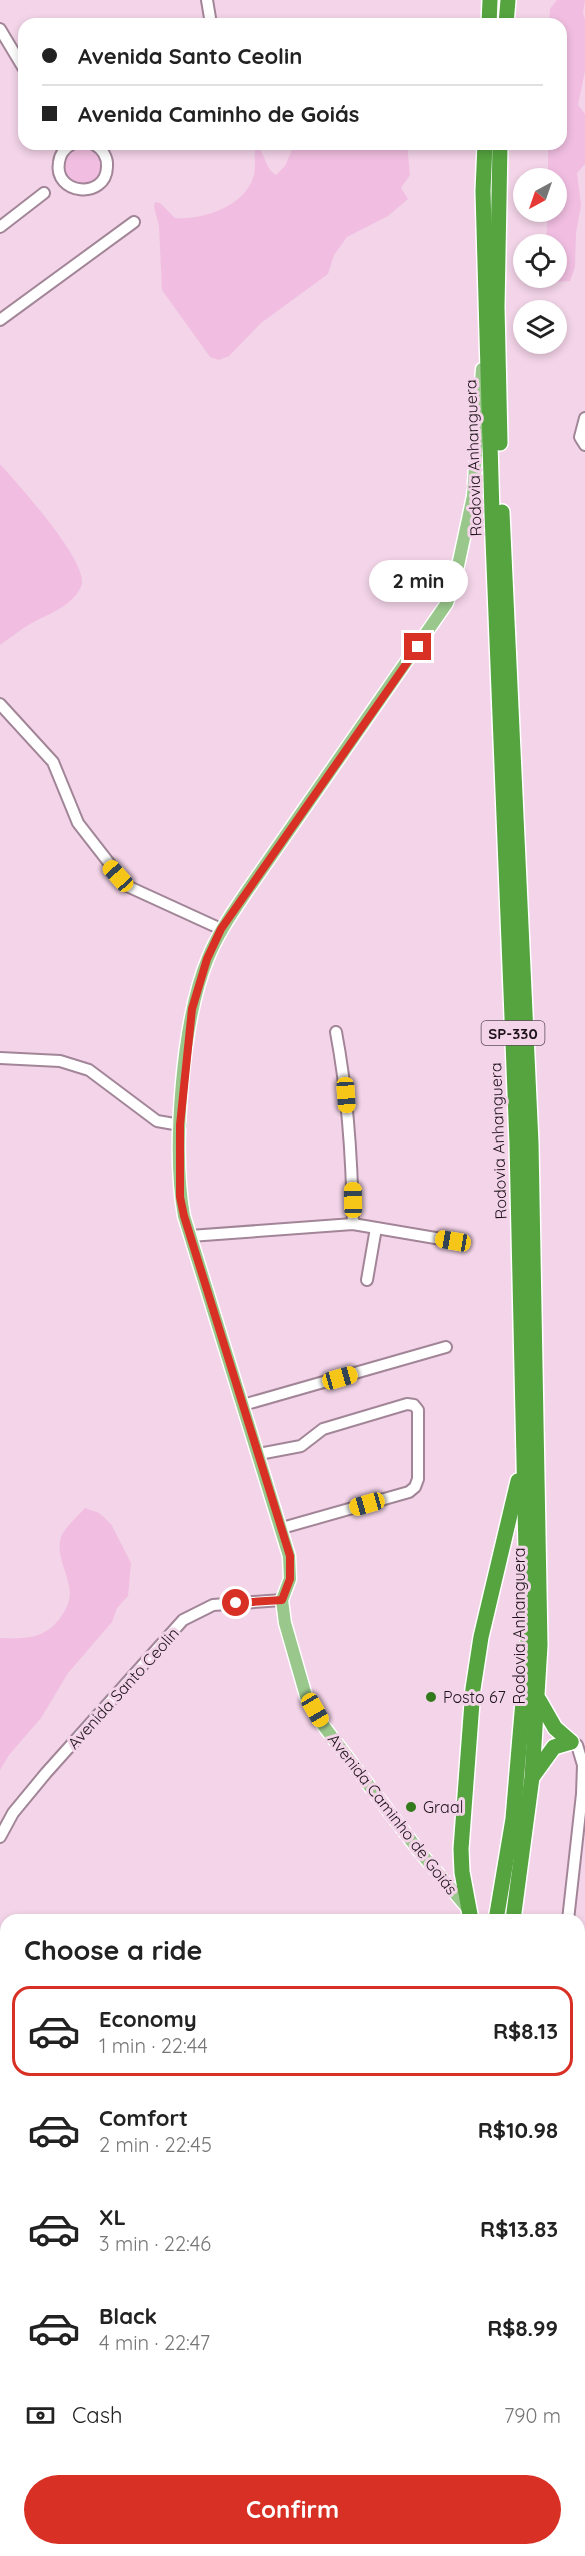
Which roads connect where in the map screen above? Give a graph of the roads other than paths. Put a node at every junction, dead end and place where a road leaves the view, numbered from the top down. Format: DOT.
graph roads {
  1 [pos="207,0"];
  2 [pos="490,0"];
  3 [pos="508,0"];
  4 [pos="210,18"];
  5 [pos="489,18"];
  6 [pos="506,18"];
  7 [pos="0,28"];
  8 [pos="18,59"];
  9 [pos="65,150"];
  10 [pos="101,150"];
  11 [pos="484,150"];
  12 [pos="500,150"];
  13 [pos="44,194"];
  14 [pos="134,222"];
  15 [pos="0,227"];
  16 [pos="486,308"];
  17 [pos="0,320"];
  18 [pos="585,418"];
  19 [pos="582,441"];
  20 [pos="0,704"];
  21 [pos="221,929"];
  22 [pos="336,1032"];
  23 [pos="0,1058"];
  24 [pos="180,1125"];
  25 [pos="353,1224"];
  26 [pos="376,1228"];
  27 [pos="190,1236"];
  28 [pos="453,1241"];
  29 [pos="367,1280"];
  30 [pos="446,1347"];
  31 [pos="243,1405"];
  32 [pos="259,1454"];
  33 [pos="524,1457"];
  34 [pos="282,1528"];
  35 [pos="282,1600"];
  36 [pos="538,1698"];
  37 [pos="572,1742"];
  38 [pos="532,1777"];
  39 [pos="0,1837"];
  40 [pos="469,1914"];
  41 [pos="471,1914"];
  42 [pos="497,1914"];
  43 [pos="514,1914"];
  44 [pos="569,1914"];
  1 -- 4 [label="street"];
  2 -- 5 [label="highway"];
  3 -- 6 [label="highway"];
  7 -- 8 [label="street"];
  9 -- 10 [label="street"];
  11 -- 16 [label="highway, Rodovia Anhanguera / SP-330"];
  12 -- 36 [label="highway, Rodovia Anhanguera / SP-330"];
  13 -- 15 [label="street"];
  14 -- 17 [label="street"];
  16 -- 21 [label="main road, Avenida Caminho de Goiás"];
  16 -- 33 [label="highway, Rodovia Anhanguera / SP-330"];
  18 -- 19 [label="street"];
  20 -- 21 [label="street"];
  21 -- 24 [label="main road, Avenida Caminho de Goiás"];
  22 -- 25 [label="street"];
  23 -- 24 [label="street"];
  24 -- 27 [label="main road, Avenida Caminho de Goiás"];
  25 -- 26 [label="street"];
  25 -- 27 [label="street"];
  26 -- 28 [label="street"];
  26 -- 29 [label="street"];
  27 -- 31 [label="main road, Avenida Caminho de Goiás"];
  30 -- 31 [label="street"];
  31 -- 32 [label="main road, Avenida Caminho de Goiás"];
  32 -- 34 [label="main road, Avenida Caminho de Goiás"];
  32 -- 34 [label="street"];
  33 -- 41 [label="highway"];
  33 -- 42 [label="highway, Rodovia Anhanguera / SP-330"];
  34 -- 35 [label="main road, Avenida Caminho de Goiás"];
  35 -- 39 [label="street, Avenida Santo Ceolin"];
  35 -- 40 [label="main road, Avenida Caminho de Goiás"];
  36 -- 37 [label="highway"];
  36 -- 38 [label="highway, Rodovia Anhanguera / SP-330"];
  37 -- 38 [label="highway"];
  37 -- 44 [label="street"];
  38 -- 43 [label="highway, Rodovia Anhanguera / SP-330"];
}
